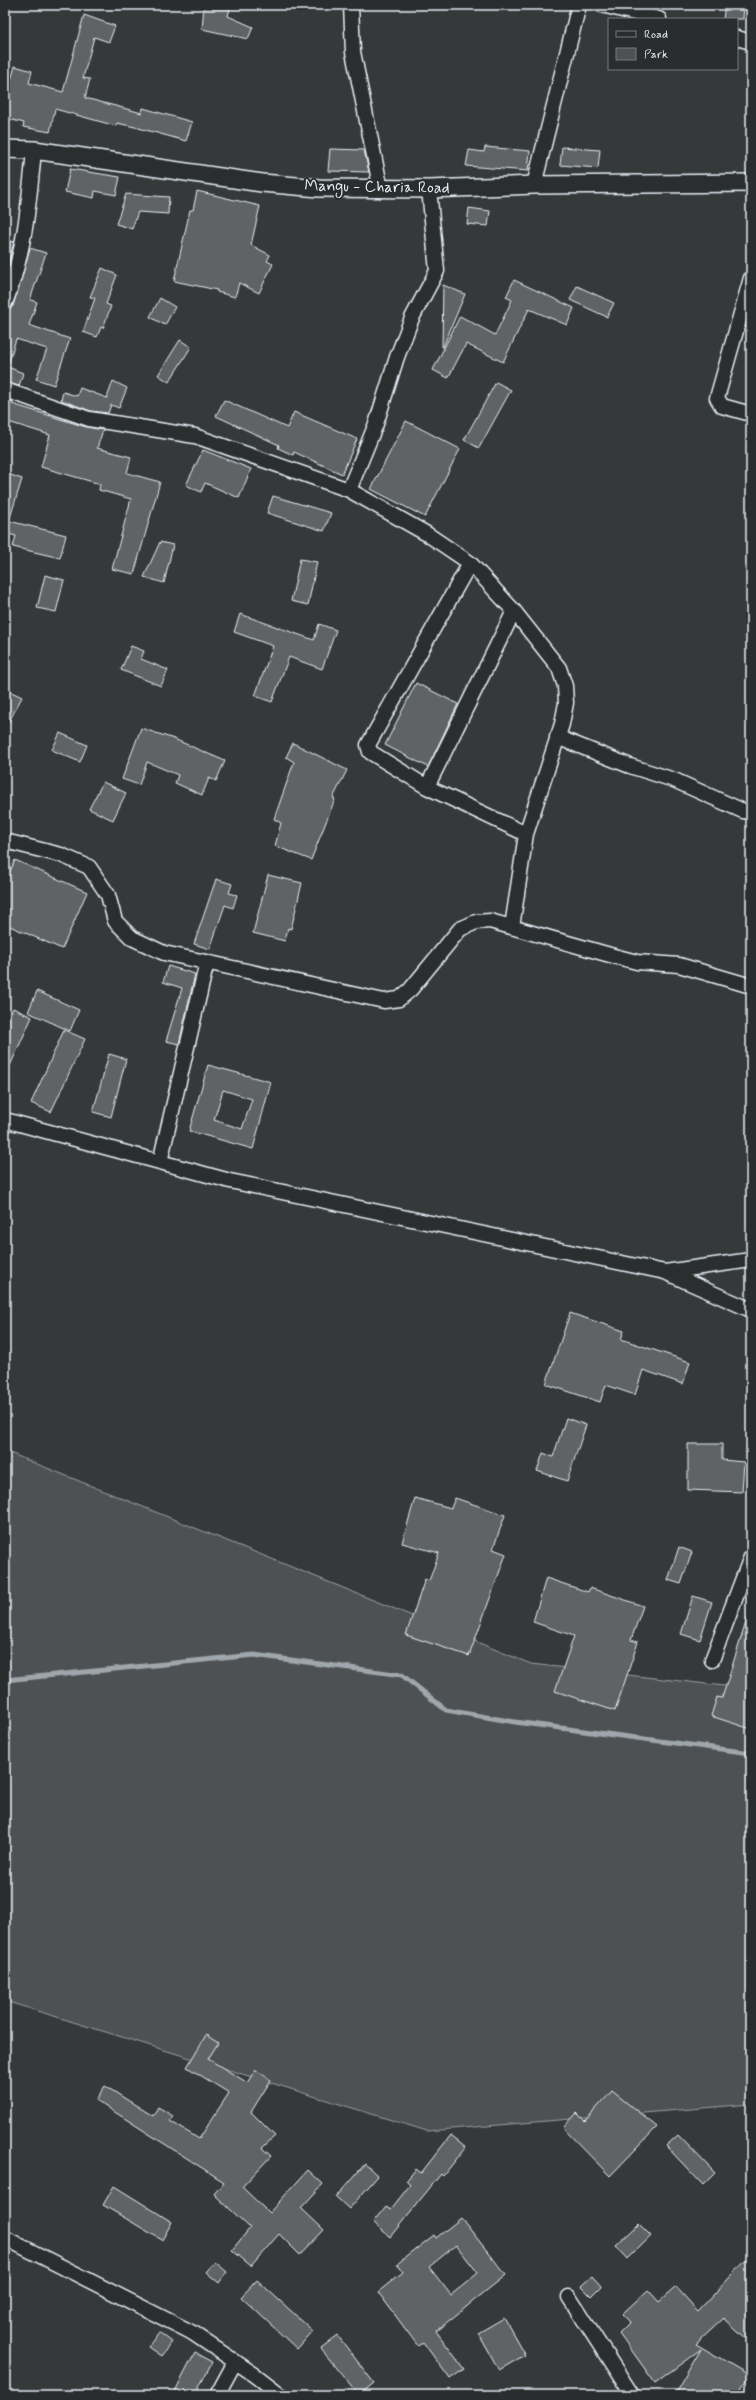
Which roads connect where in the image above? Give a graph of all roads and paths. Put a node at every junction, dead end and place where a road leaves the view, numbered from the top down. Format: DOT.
graph roads {
  1 [pos="351,5"];
  2 [pos="579,5"];
  3 [pos="602,5"];
  4 [pos="655,18"];
  5 [pos="738,38"];
  6 [pos="751,42"];
  7 [pos="5,149"];
  8 [pos="34,150"];
  9 [pos="751,183"];
  10 [pos="534,185"];
  11 [pos="380,190"];
  12 [pos="429,190"];
  13 [pos="751,278"];
  14 [pos="5,303"];
  15 [pos="5,390"];
  16 [pos="751,414"];
  17 [pos="349,490"];
  18 [pos="470,563"];
  19 [pos="514,611"];
  20 [pos="557,737"];
  21 [pos="427,787"];
  22 [pos="751,812"];
  23 [pos="526,834"];
  24 [pos="5,841"];
  25 [pos="512,927"];
  26 [pos="207,962"];
  27 [pos="751,986"];
  28 [pos="5,1120"];
  29 [pos="160,1162"];
  30 [pos="751,1260"];
  31 [pos="665,1272"];
  32 [pos="751,1310"];
  33 [pos="751,1558"];
  34 [pos="712,1660"];
  35 [pos="5,2238"];
  36 [pos="569,2297"];
  37 [pos="236,2362"];
  38 [pos="217,2395"];
  39 [pos="280,2395"];
  40 [pos="632,2395"];
  1 -- 11 [label="street"];
  2 -- 10 [label="street"];
  3 -- 4 [label="street"];
  5 -- 6 [label="street"];
  7 -- 8 [label="street, Mangu - Charia Road"];
  8 -- 11 [label="street, Mangu - Charia Road"];
  8 -- 14 [label="street"];
  9 -- 10 [label="street, Mangu - Charia Road"];
  10 -- 12 [label="street, Mangu - Charia Road"];
  11 -- 12 [label="street, Mangu - Charia Road"];
  12 -- 17 [label="street"];
  13 -- 16 [label="street"];
  15 -- 17 [label="street"];
  17 -- 18 [label="street"];
  18 -- 19 [label="street"];
  18 -- 21 [label="street"];
  19 -- 20 [label="street"];
  19 -- 21 [label="street"];
  20 -- 22 [label="street"];
  20 -- 23 [label="street"];
  21 -- 23 [label="street"];
  23 -- 25 [label="street"];
  24 -- 26 [label="street"];
  25 -- 26 [label="street"];
  25 -- 27 [label="street"];
  26 -- 29 [label="street"];
  28 -- 29 [label="street"];
  29 -- 31 [label="street"];
  30 -- 31 [label="street"];
  31 -- 32 [label="street"];
  33 -- 34 [label="street"];
  35 -- 37 [label="street"];
  36 -- 40 [label="street"];
  37 -- 38 [label="street"];
  37 -- 39 [label="street"];
}
